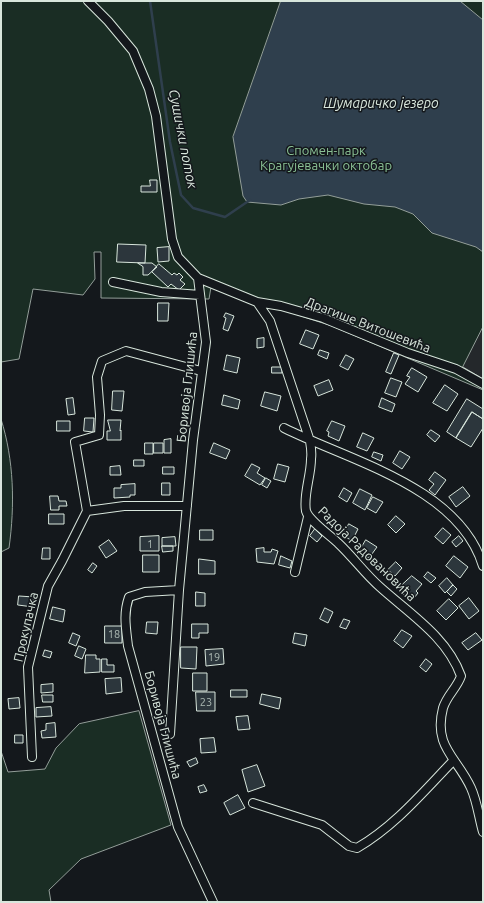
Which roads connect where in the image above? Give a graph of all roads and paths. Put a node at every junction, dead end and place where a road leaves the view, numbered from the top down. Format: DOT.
graph roads {
  1 [pos="88,1"];
  2 [pos="198,278"];
  3 [pos="113,282"];
  4 [pos="200,295"];
  5 [pos="257,302"];
  6 [pos="201,371"];
  7 [pos="483,384"];
  8 [pos="284,428"];
  9 [pos="310,441"];
  10 [pos="187,506"];
  11 [pos="87,511"];
  12 [pos="308,516"];
  13 [pos="482,564"];
  14 [pos="295,572"];
  15 [pos="179,590"];
  16 [pos="170,734"];
  17 [pos="32,757"];
  18 [pos="453,761"];
  19 [pos="253,804"];
  20 [pos="483,832"];
  21 [pos="213,902"];
  1 -- 2 [label="street"];
  2 -- 4 [label="street, Боривоја Глишића"];
  2 -- 5 [label="street, Драгише Витошевића"];
  3 -- 4 [label="street"];
  4 -- 6 [label="street, Боривоја Глишића"];
  5 -- 7 [label="street, Драгише Витошевића"];
  5 -- 9 [label="street, Радоја Радовановића"];
  6 -- 10 [label="street, Боривоја Глишића"];
  6 -- 11 [label="street"];
  8 -- 9 [label="street"];
  9 -- 12 [label="street, Радоја Радовановића"];
  9 -- 13 [label="street"];
  10 -- 11 [label="street"];
  10 -- 15 [label="street, Боривоја Глишића"];
  11 -- 17 [label="street, Прокупачка"];
  12 -- 14 [label="street"];
  12 -- 18 [label="street, Радоја Радовановића"];
  15 -- 16 [label="street, Боривоја Глишића"];
  15 -- 21 [label="street, Боривоја Глишића"];
  18 -- 19 [label="street"];
  18 -- 20 [label="street, Радоја Радовановића"];
}
